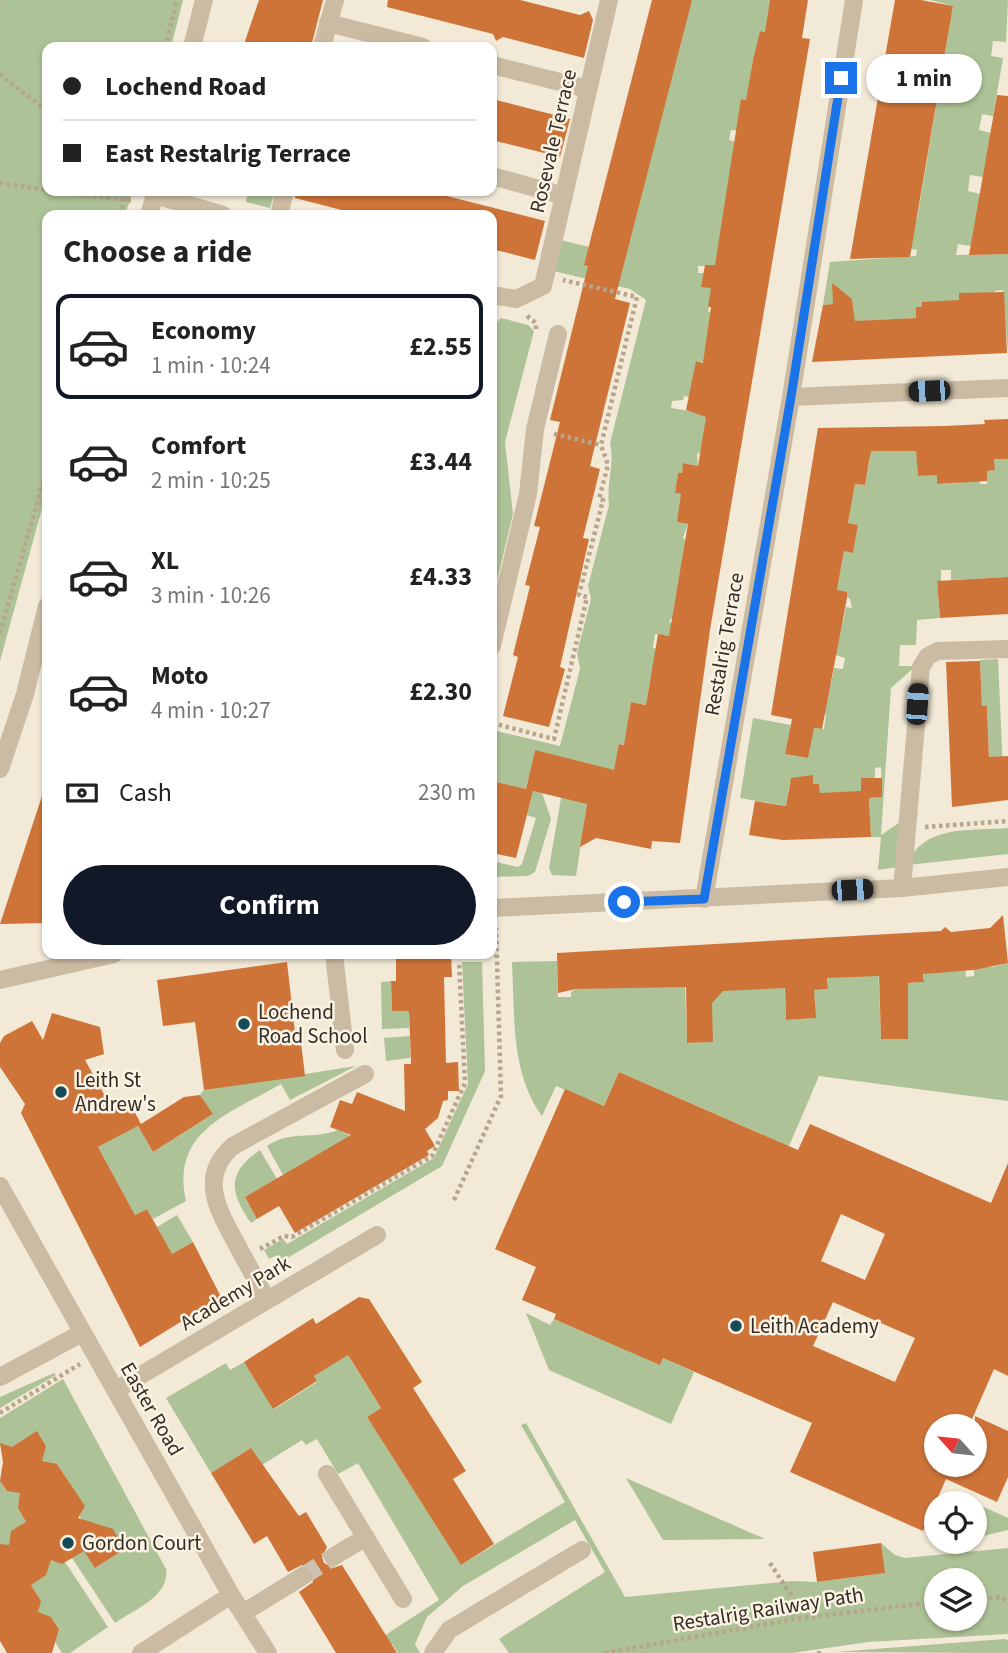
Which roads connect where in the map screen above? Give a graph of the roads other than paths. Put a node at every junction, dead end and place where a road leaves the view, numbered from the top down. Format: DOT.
graph roads {
  1 [pos="204,0"];
  2 [pos="335,0"];
  3 [pos="609,0"];
  4 [pos="854,0"];
  5 [pos="328,23"];
  6 [pos="193,42"];
  7 [pos="323,42"];
  8 [pos="402,42"];
  9 [pos="497,66"];
  10 [pos="588,89"];
  11 [pos="497,177"];
  12 [pos="164,196"];
  13 [pos="564,196"];
  14 [pos="208,210"];
  15 [pos="497,296"];
  16 [pos="558,334"];
  17 [pos="1008,387"];
  18 [pos="791,397"];
  19 [pos="497,625"];
  20 [pos="42,626"];
  21 [pos="1008,649"];
  22 [pos="0,769"];
  23 [pos="1008,877"];
  24 [pos="902,888"];
  25 [pos="704,899"];
  26 [pos="497,908"];
  27 [pos="92,959"];
  28 [pos="335,959"];
  29 [pos="0,980"];
  30 [pos="345,1050"];
  31 [pos="365,1074"];
  32 [pos="0,1186"];
  33 [pos="377,1234"];
  34 [pos="267,1300"];
  35 [pos="82,1333"];
  36 [pos="0,1377"];
  37 [pos="116,1390"];
  38 [pos="327,1474"];
  39 [pos="366,1538"];
  40 [pos="582,1550"];
  41 [pos="333,1558"];
  42 [pos="303,1576"];
  43 [pos="231,1595"];
  44 [pos="403,1599"];
  45 [pos="243,1613"];
  46 [pos="141,1653"];
  47 [pos="268,1653"];
  48 [pos="433,1653"];
  1 -- 6 [label="street"];
  2 -- 5 [label="street"];
  3 -- 10 [label="street, Rosevale Terrace"];
  4 -- 18 [label="street, Restalrig Terrace"];
  5 -- 7 [label="street"];
  5 -- 8 [label="street"];
  9 -- 10 [label="street"];
  10 -- 13 [label="street, Rosevale Terrace"];
  11 -- 13 [label="street"];
  12 -- 14 [label="street"];
  13 -- 15 [label="street, Rosevale Terrace"];
  16 -- 19 [label="street"];
  17 -- 18 [label="street"];
  18 -- 25 [label="street, Restalrig Terrace"];
  20 -- 22 [label="street"];
  21 -- 24 [label="street"];
  23 -- 24 [label="street"];
  24 -- 25 [label="street"];
  25 -- 26 [label="street"];
  27 -- 29 [label="street"];
  28 -- 30 [label="street"];
  31 -- 34 [label="street"];
  32 -- 35 [label="street, Easter Road"];
  33 -- 34 [label="street, Academy Park"];
  34 -- 37 [label="street, Academy Park"];
  35 -- 36 [label="street"];
  35 -- 37 [label="street, Easter Road"];
  37 -- 43 [label="street, Easter Road"];
  38 -- 39 [label="street"];
  39 -- 41 [label="street"];
  39 -- 44 [label="street"];
  40 -- 48 [label="street"];
  42 -- 45 [label="street"];
  43 -- 45 [label="street, Easter Road"];
  43 -- 46 [label="street"];
  45 -- 47 [label="street, Easter Road"];
}
